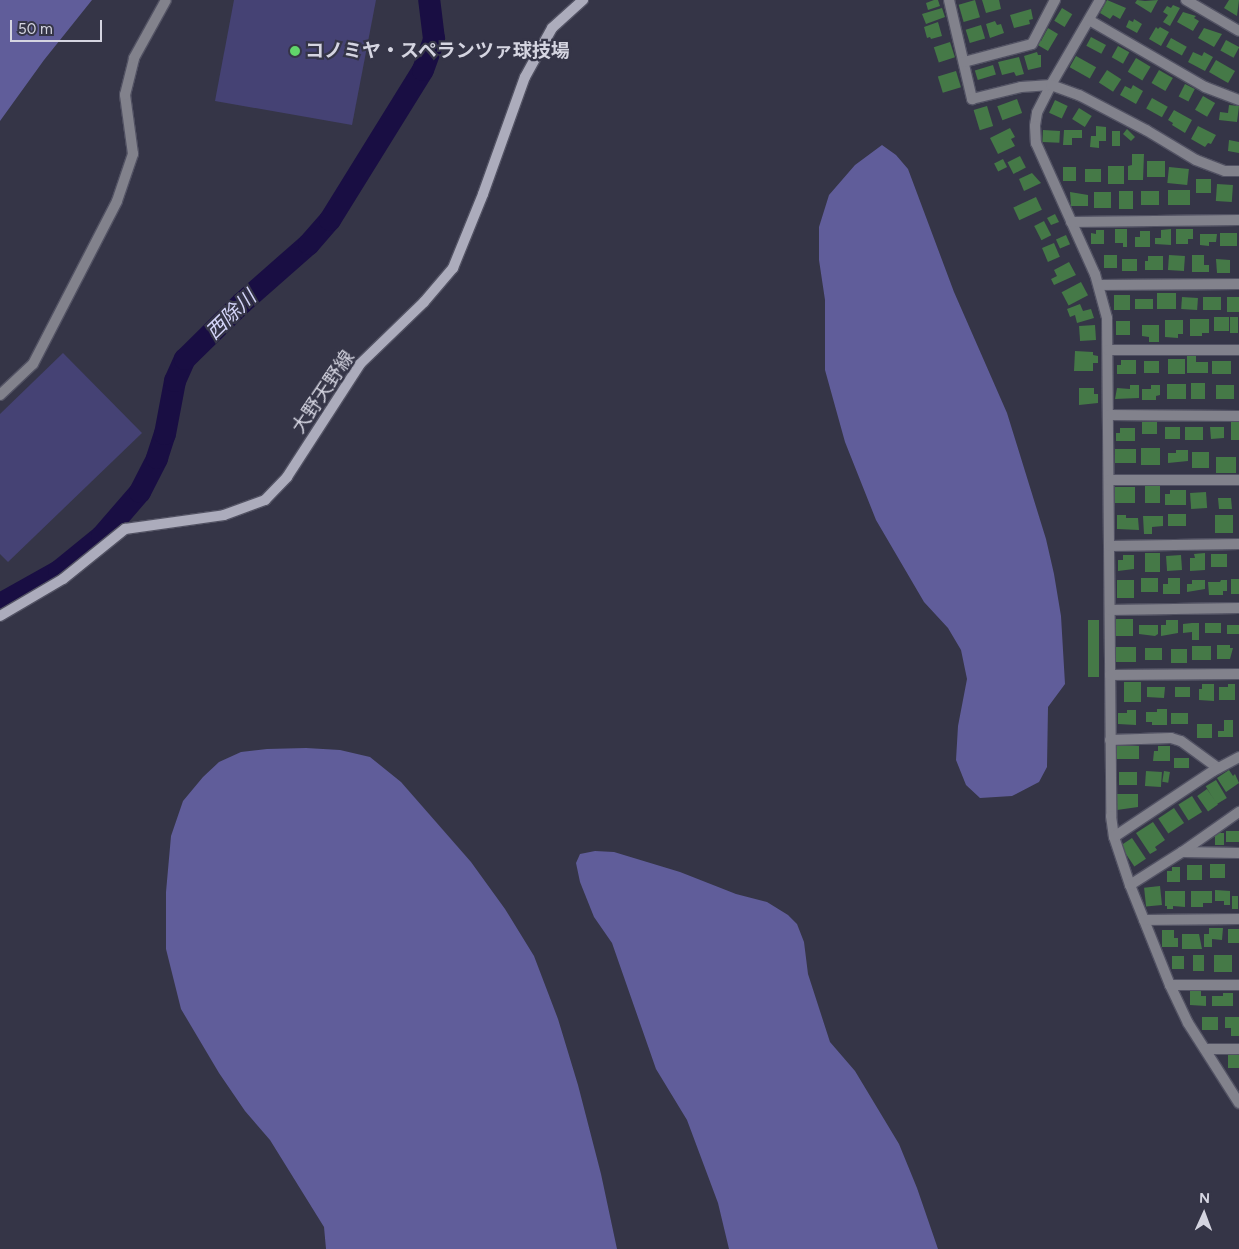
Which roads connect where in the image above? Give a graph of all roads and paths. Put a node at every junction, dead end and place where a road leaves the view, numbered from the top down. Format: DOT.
graph roads {
  1 [pos="166,0"];
  2 [pos="583,0"];
  3 [pos="949,0"];
  4 [pos="1056,0"];
  5 [pos="1100,0"];
  6 [pos="1186,0"];
  7 [pos="1089,20"];
  8 [pos="1239,30"];
  9 [pos="964,62"];
  10 [pos="1051,85"];
  11 [pos="1239,100"];
  12 [pos="1239,171"];
  13 [pos="1239,220"];
  14 [pos="1071,222"];
  15 [pos="1239,284"];
  16 [pos="1099,285"];
  17 [pos="1108,350"];
  18 [pos="1239,350"];
  19 [pos="0,395"];
  20 [pos="1108,415"];
  21 [pos="1239,416"];
  22 [pos="1109,480"];
  23 [pos="1239,480"];
  24 [pos="1239,544"];
  25 [pos="1110,546"];
  26 [pos="1239,608"];
  27 [pos="1110,610"];
  28 [pos="0,616"];
  29 [pos="1239,674"];
  30 [pos="1110,675"];
  31 [pos="1110,740"];
  32 [pos="1239,758"];
  33 [pos="1218,768"];
  34 [pos="1239,812"];
  35 [pos="1114,837"];
  36 [pos="1182,852"];
  37 [pos="1239,853"];
  38 [pos="1130,885"];
  39 [pos="1239,919"];
  40 [pos="1144,920"];
  41 [pos="1170,985"];
  42 [pos="1239,985"];
  43 [pos="1205,1049"];
  44 [pos="1239,1049"];
  45 [pos="1239,1103"];
  1 -- 19 [label="street"];
  2 -- 28 [label="main road, 大野天野線"];
  3 -- 9 [label="street"];
  4 -- 9 [label="street"];
  5 -- 7 [label="street"];
  6 -- 8 [label="street"];
  7 -- 10 [label="street"];
  7 -- 11 [label="street"];
  9 -- 10 [label="street"];
  10 -- 12 [label="street"];
  10 -- 14 [label="street"];
  13 -- 14 [label="street"];
  14 -- 16 [label="street"];
  15 -- 16 [label="street"];
  16 -- 17 [label="street"];
  17 -- 18 [label="street"];
  17 -- 20 [label="street"];
  20 -- 21 [label="street"];
  20 -- 22 [label="street"];
  22 -- 23 [label="street"];
  22 -- 25 [label="street"];
  24 -- 25 [label="street"];
  25 -- 27 [label="street"];
  26 -- 27 [label="street"];
  27 -- 30 [label="street"];
  29 -- 30 [label="street"];
  30 -- 31 [label="street"];
  31 -- 33 [label="street"];
  31 -- 35 [label="street"];
  32 -- 33 [label="street"];
  33 -- 35 [label="street"];
  34 -- 36 [label="street"];
  35 -- 38 [label="street"];
  36 -- 37 [label="street"];
  36 -- 38 [label="street"];
  38 -- 40 [label="street"];
  39 -- 40 [label="street"];
  40 -- 41 [label="street"];
  41 -- 42 [label="street"];
  41 -- 43 [label="street"];
  43 -- 44 [label="street"];
  43 -- 45 [label="street"];
}
